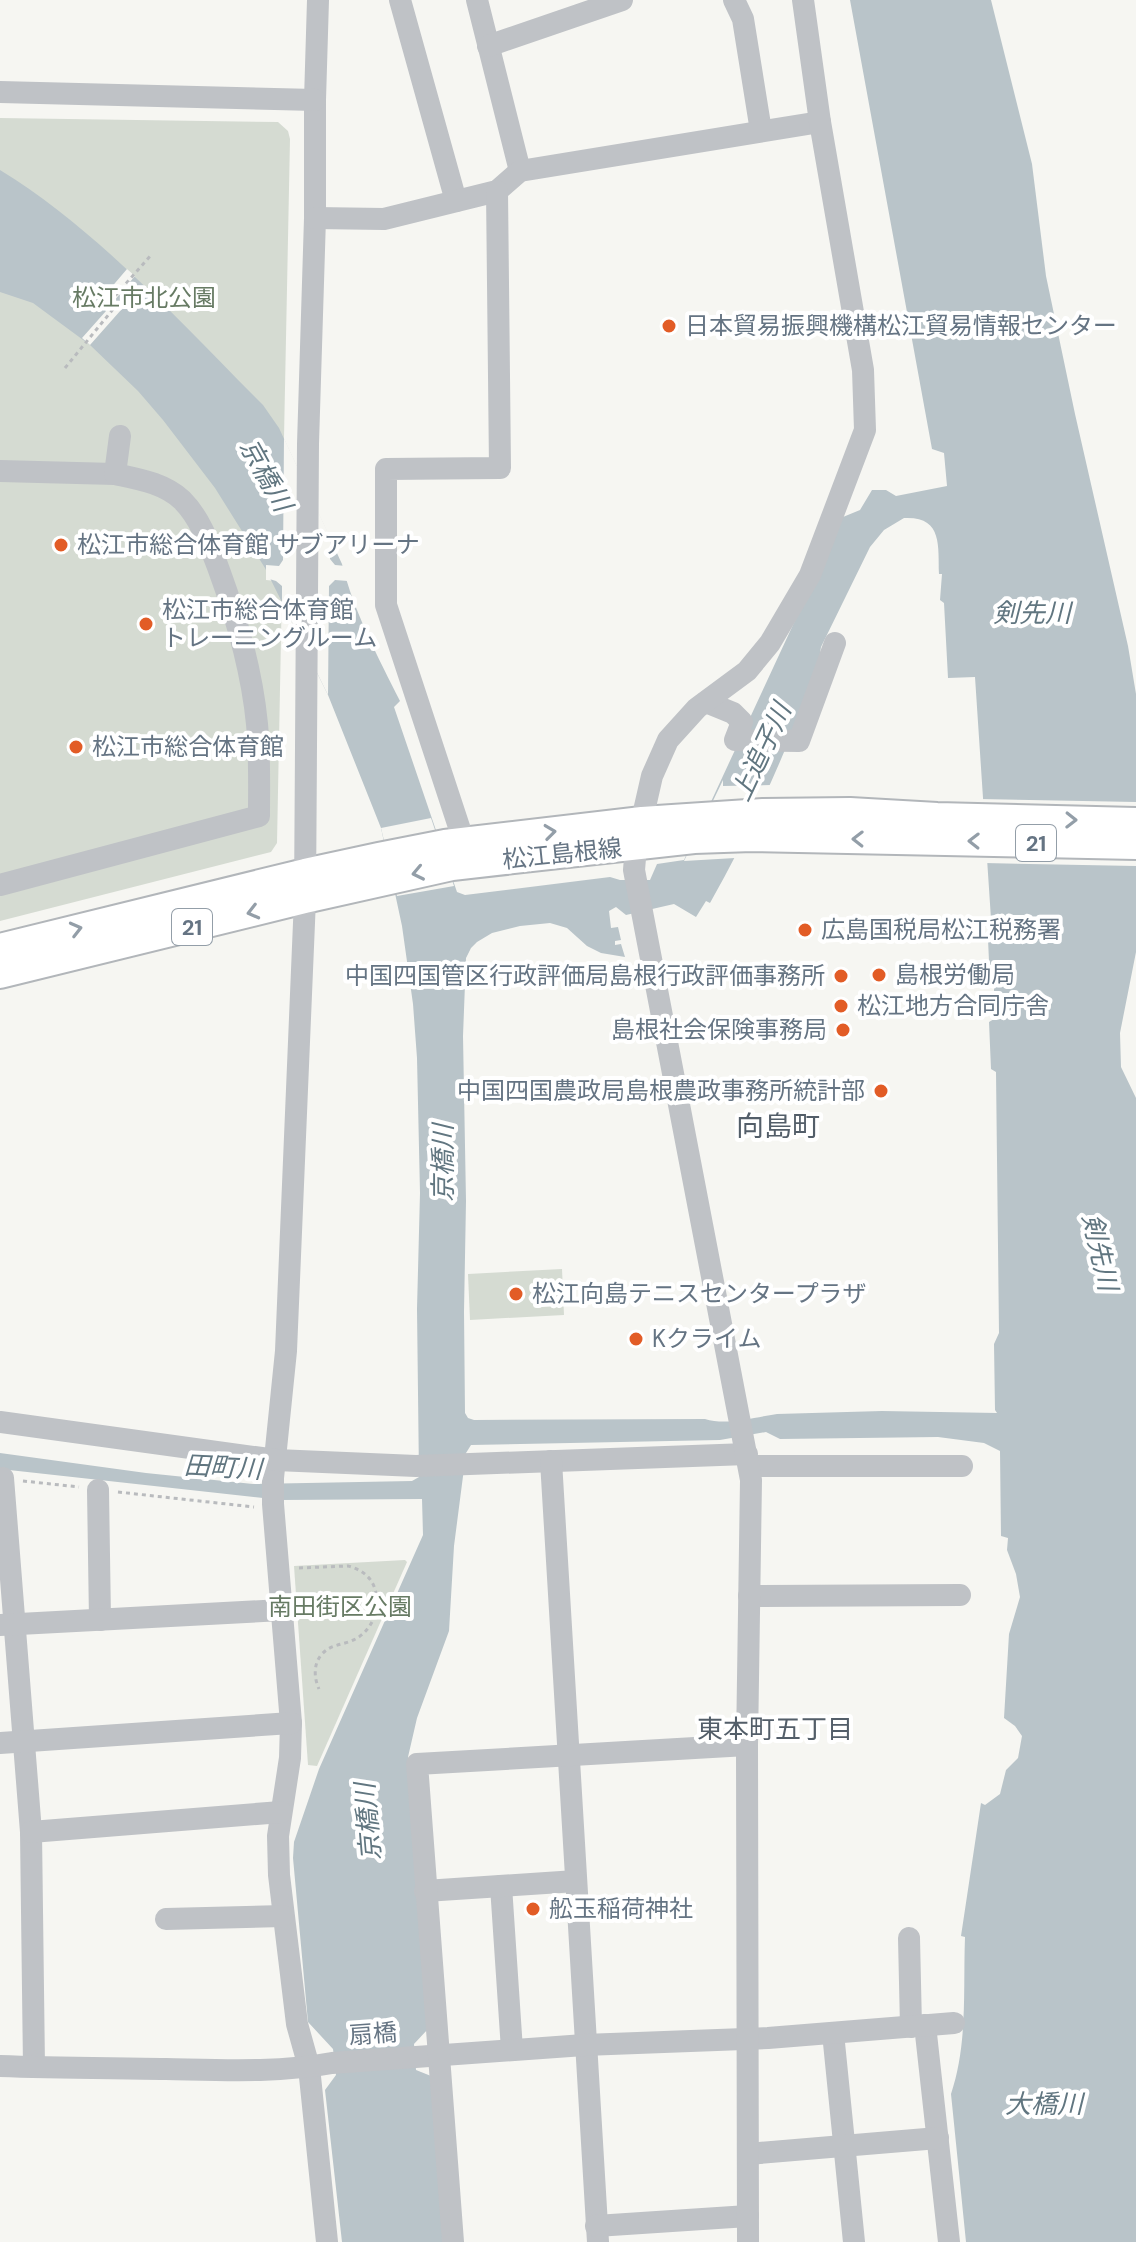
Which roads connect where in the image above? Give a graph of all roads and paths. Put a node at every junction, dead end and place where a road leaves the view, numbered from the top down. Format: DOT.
graph roads {
  1 [pos="318,0"];
  2 [pos="400,0"];
  3 [pos="477,0"];
  4 [pos="622,0"];
  5 [pos="734,0"];
  6 [pos="803,0"];
  7 [pos="563,10"];
  8 [pos="488,46"];
  9 [pos="0,92"];
  10 [pos="315,100"];
  11 [pos="820,122"];
  12 [pos="761,131"];
  13 [pos="520,171"];
  14 [pos="497,191"];
  15 [pos="456,201"];
  16 [pos="315,218"];
  17 [pos="151,255"];
  18 [pos="65,368"];
  19 [pos="120,436"];
  20 [pos="0,471"];
  21 [pos="115,474"];
  22 [pos="835,643"];
  23 [pos="706,702"];
  24 [pos="1136,822"];
  25 [pos="936,829"];
  26 [pos="638,845"];
  27 [pos="1136,845"];
  28 [pos="454,851"];
  29 [pos="0,885"];
  30 [pos="305,886"];
  31 [pos="0,948"];
  32 [pos="0,974"];
  33 [pos="0,1422"];
  34 [pos="746,1455"];
  35 [pos="551,1461"];
  36 [pos="962,1466"];
  37 [pos="275,1469"];
  38 [pos="3,1478"];
  39 [pos="98,1490"];
  40 [pos="273,1505"];
  41 [pos="292,1569"];
  42 [pos="960,1595"];
  43 [pos="749,1596"];
  44 [pos="282,1610"];
  45 [pos="100,1620"];
  46 [pos="8,1625"];
  47 [pos="319,1689"];
  48 [pos="291,1723"];
  49 [pos="24,1742"];
  50 [pos="0,1743"];
  51 [pos="747,1745"];
  52 [pos="568,1755"];
  53 [pos="281,1812"];
  54 [pos="31,1832"];
  55 [pos="576,1881"];
  56 [pos="501,1886"];
  57 [pos="425,1891"];
  58 [pos="283,1916"];
  59 [pos="166,1919"];
  60 [pos="909,1938"];
  61 [pos="954,2023"];
  62 [pos="918,2026"];
  63 [pos="833,2033"];
  64 [pos="748,2038"];
  65 [pos="584,2045"];
  66 [pos="512,2050"];
  67 [pos="428,2056"];
  68 [pos="0,2066"];
  69 [pos="34,2067"];
  70 [pos="309,2067"];
  71 [pos="938,2138"];
  72 [pos="844,2145"];
  73 [pos="748,2154"];
  74 [pos="748,2216"];
  75 [pos="597,2234"];
  76 [pos="327,2242"];
  77 [pos="453,2242"];
  78 [pos="748,2242"];
  79 [pos="854,2242"];
  80 [pos="949,2242"];
  1 -- 10 [label="street"];
  2 -- 15 [label="street"];
  3 -- 8 [label="street"];
  4 -- 7 [label="street"];
  5 -- 12 [label="street"];
  6 -- 11 [label="street"];
  7 -- 8 [label="street"];
  8 -- 13 [label="street"];
  9 -- 10 [label="street"];
  10 -- 16 [label="street"];
  11 -- 12 [label="street"];
  11 -- 23 [label="street"];
  12 -- 13 [label="street"];
  13 -- 14 [label="street"];
  14 -- 15 [label="street"];
  14 -- 28 [label="street"];
  15 -- 16 [label="street"];
  16 -- 30 [label="street"];
  17 -- 18 [label="path"];
  19 -- 21 [label="street"];
  20 -- 21 [label="street"];
  21 -- 29 [label="street"];
  22 -- 23 [label="street"];
  23 -- 26 [label="street"];
  25 -- 24 [label="main road, 松江島根線 / 21, one-way"];
  25 -- 26 [label="main road, 松江島根線 / 21"];
  27 -- 25 [label="main road, 松江島根線 / 21, one-way"];
  26 -- 28 [label="main road, 松江島根線 / 21"];
  26 -- 34 [label="street"];
  28 -- 30 [label="main road, 松江島根線 / 21"];
  31 -- 30 [label="main road, 松江島根線 / 21, one-way"];
  30 -- 32 [label="main road, 松江島根線 / 21, one-way"];
  30 -- 37 [label="street"];
  33 -- 37 [label="street"];
  34 -- 35 [label="street"];
  34 -- 36 [label="street"];
  34 -- 43 [label="street"];
  35 -- 37 [label="street"];
  35 -- 52 [label="street"];
  37 -- 40 [label="street"];
  38 -- 39 [label="path"];
  38 -- 46 [label="street"];
  39 -- 40 [label="path"];
  39 -- 45 [label="street"];
  40 -- 44 [label="street"];
  41 -- 47 [label="path"];
  42 -- 43 [label="street"];
  43 -- 51 [label="street"];
  44 -- 45 [label="street"];
  44 -- 48 [label="street"];
  45 -- 46 [label="street"];
  46 -- 49 [label="street"];
  48 -- 49 [label="street"];
  48 -- 53 [label="street"];
  49 -- 50 [label="street"];
  49 -- 54 [label="street"];
  51 -- 52 [label="street"];
  51 -- 64 [label="street"];
  52 -- 55 [label="street"];
  52 -- 57 [label="street"];
  53 -- 54 [label="street"];
  53 -- 58 [label="street"];
  54 -- 69 [label="street"];
  55 -- 56 [label="street"];
  55 -- 65 [label="street"];
  56 -- 57 [label="street"];
  56 -- 66 [label="street"];
  57 -- 67 [label="street"];
  58 -- 59 [label="street"];
  58 -- 70 [label="street"];
  60 -- 62 [label="street"];
  61 -- 62 [label="street, 扇橋"];
  62 -- 63 [label="street, 扇橋"];
  62 -- 71 [label="street"];
  63 -- 64 [label="street, 扇橋"];
  63 -- 72 [label="street"];
  64 -- 65 [label="street, 扇橋"];
  64 -- 73 [label="street"];
  65 -- 66 [label="street, 扇橋"];
  65 -- 75 [label="street"];
  66 -- 67 [label="street, 扇橋"];
  67 -- 70 [label="street, 扇橋"];
  67 -- 77 [label="street"];
  68 -- 69 [label="street, 扇橋"];
  69 -- 70 [label="street, 扇橋"];
  70 -- 76 [label="street"];
  71 -- 72 [label="street"];
  71 -- 80 [label="street"];
  72 -- 73 [label="street"];
  72 -- 79 [label="street"];
  73 -- 74 [label="street"];
  74 -- 75 [label="street"];
  74 -- 78 [label="street"];
}
